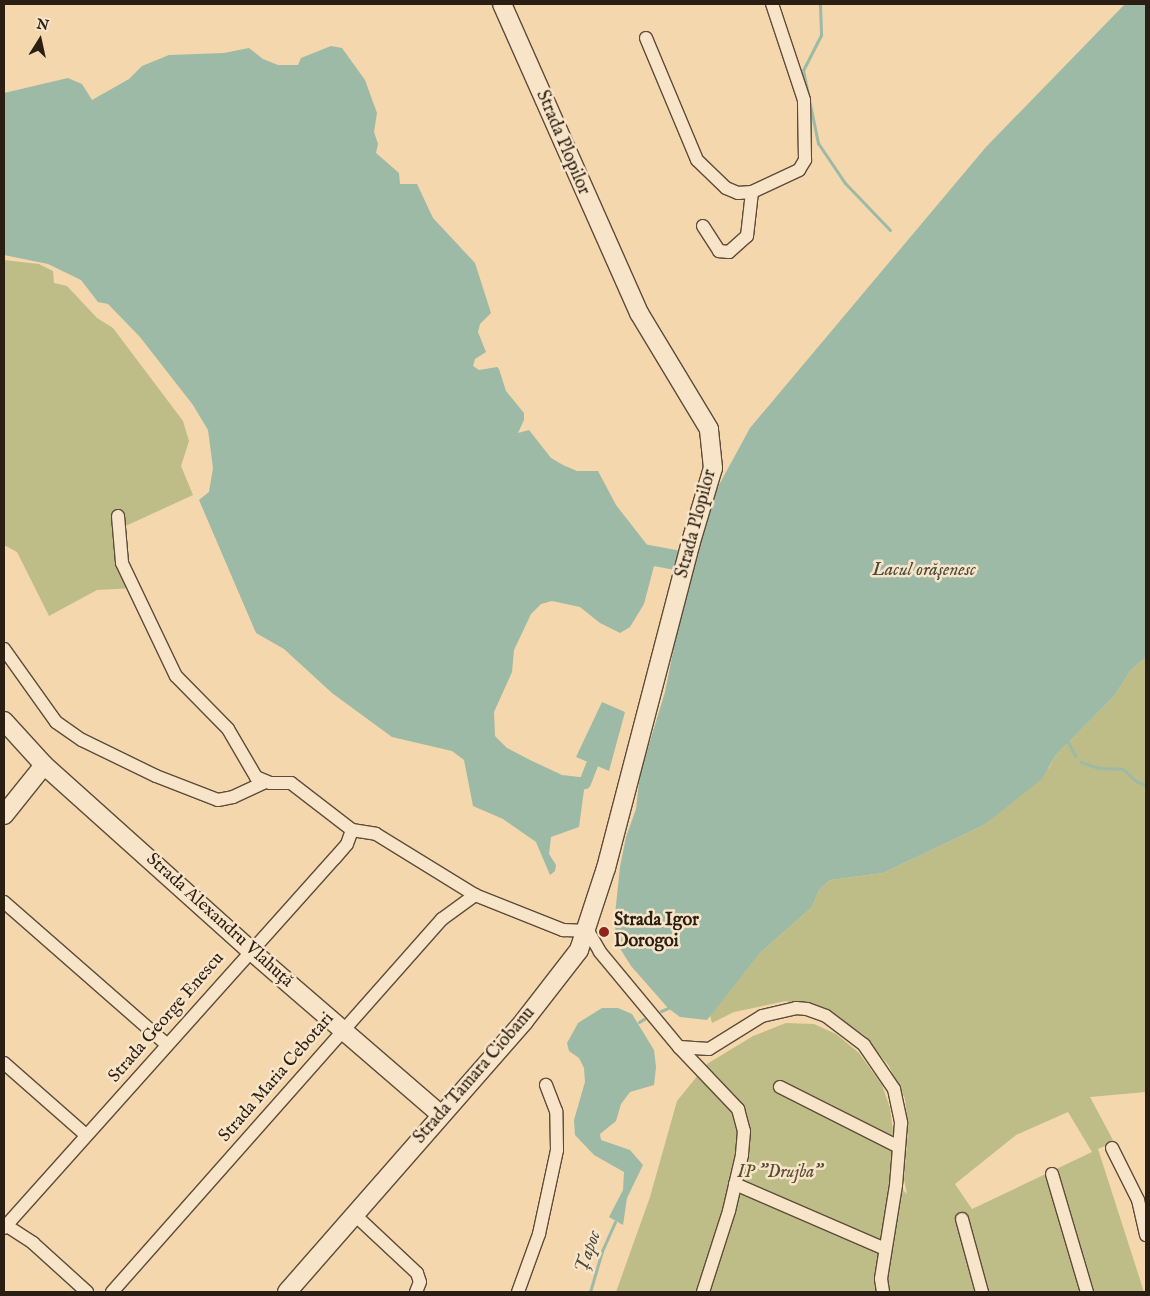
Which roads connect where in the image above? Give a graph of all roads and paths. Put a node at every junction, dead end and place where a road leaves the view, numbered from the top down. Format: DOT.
graph roads {
  1 [pos="502,4"];
  2 [pos="772,4"];
  3 [pos="646,38"];
  4 [pos="752,192"];
  5 [pos="703,226"];
  6 [pos="118,516"];
  7 [pos="4,649"];
  8 [pos="4,721"];
  9 [pos="44,765"];
  10 [pos="264,782"];
  11 [pos="4,815"];
  12 [pos="352,830"];
  13 [pos="475,895"];
  14 [pos="4,902"];
  15 [pos="588,931"];
  16 [pos="250,950"];
  17 [pos="342,1030"];
  18 [pos="166,1044"];
  19 [pos="679,1047"];
  20 [pos="4,1063"];
  21 [pos="546,1085"];
  22 [pos="780,1086"];
  23 [pos="440,1114"];
  24 [pos="86,1135"];
  25 [pos="899,1147"];
  26 [pos="1112,1148"];
  27 [pos="1052,1174"];
  28 [pos="735,1184"];
  29 [pos="356,1215"];
  30 [pos="962,1219"];
  31 [pos="4,1226"];
  32 [pos="1146,1235"];
  33 [pos="886,1249"];
  34 [pos="882,1286"];
  35 [pos="87,1292"];
  36 [pos="112,1292"];
  37 [pos="286,1292"];
  38 [pos="416,1292"];
  39 [pos="518,1292"];
  40 [pos="703,1292"];
  41 [pos="875,1292"];
  42 [pos="982,1292"];
  43 [pos="1087,1292"];
  1 -- 15 [label="street, Strada Plopilor"];
  2 -- 4 [label="street"];
  3 -- 4 [label="street"];
  4 -- 5 [label="street"];
  6 -- 10 [label="street"];
  7 -- 10 [label="street"];
  8 -- 9 [label="street, Strada Аlexandru Vlahuță"];
  9 -- 11 [label="street"];
  9 -- 16 [label="street, Strada Аlexandru Vlahuță"];
  10 -- 12 [label="street"];
  12 -- 13 [label="street"];
  12 -- 16 [label="street, Strada George Enescu"];
  13 -- 15 [label="street"];
  13 -- 17 [label="street, Strada Maria Cebotari"];
  14 -- 18 [label="street"];
  15 -- 19 [label="street"];
  15 -- 23 [label="street, Strada Tamara Ciobanu"];
  16 -- 17 [label="street, Strada Аlexandru Vlahuță"];
  16 -- 18 [label="street, Strada George Enescu"];
  17 -- 23 [label="street, Strada Аlexandru Vlahuță"];
  17 -- 36 [label="street, Strada Maria Cebotari"];
  18 -- 24 [label="street, Strada George Enescu"];
  19 -- 25 [label="street"];
  19 -- 28 [label="street"];
  20 -- 24 [label="street"];
  21 -- 39 [label="street"];
  22 -- 25 [label="street"];
  23 -- 29 [label="street, Strada Tamara Ciobanu"];
  24 -- 31 [label="street, Strada George Enescu"];
  25 -- 33 [label="street"];
  26 -- 32 [label="street"];
  27 -- 43 [label="street"];
  28 -- 33 [label="street"];
  28 -- 40 [label="street"];
  29 -- 37 [label="street, Strada Tamara Ciobanu"];
  29 -- 38 [label="street"];
  30 -- 42 [label="street"];
  31 -- 35 [label="street"];
  33 -- 34 [label="street"];
  34 -- 41 [label="street"];
}
